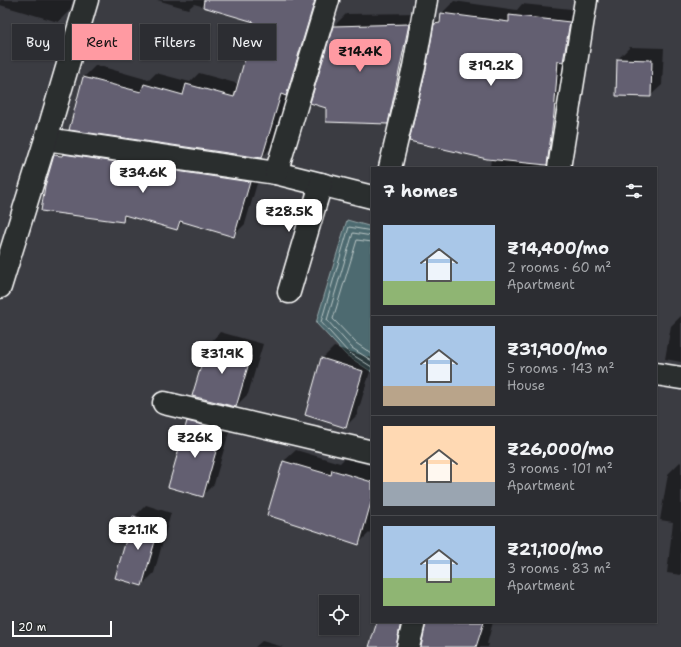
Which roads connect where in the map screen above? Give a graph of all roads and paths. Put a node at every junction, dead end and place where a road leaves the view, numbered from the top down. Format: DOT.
graph roads {
  1 [pos="87,0"];
  2 [pos="328,0"];
  3 [pos="426,0"];
  4 [pos="586,0"];
  5 [pos="46,139"];
  6 [pos="390,167"];
  7 [pos="559,167"];
  8 [pos="276,174"];
  9 [pos="321,184"];
  10 [pos="371,197"];
  11 [pos="0,287"];
  12 [pos="289,292"];
  13 [pos="657,374"];
  14 [pos="681,378"];
  15 [pos="164,403"];
  16 [pos="371,452"];
  17 [pos="414,623"];
  18 [pos="408,647"];
  1 -- 5 [label="street"];
  2 -- 8 [label="street"];
  3 -- 6 [label="street"];
  4 -- 7 [label="street"];
  5 -- 8 [label="street"];
  5 -- 11 [label="street"];
  8 -- 9 [label="street"];
  9 -- 10 [label="street"];
  9 -- 12 [label="street"];
  13 -- 14 [label="street"];
  15 -- 16 [label="street"];
  17 -- 18 [label="street"];
}
